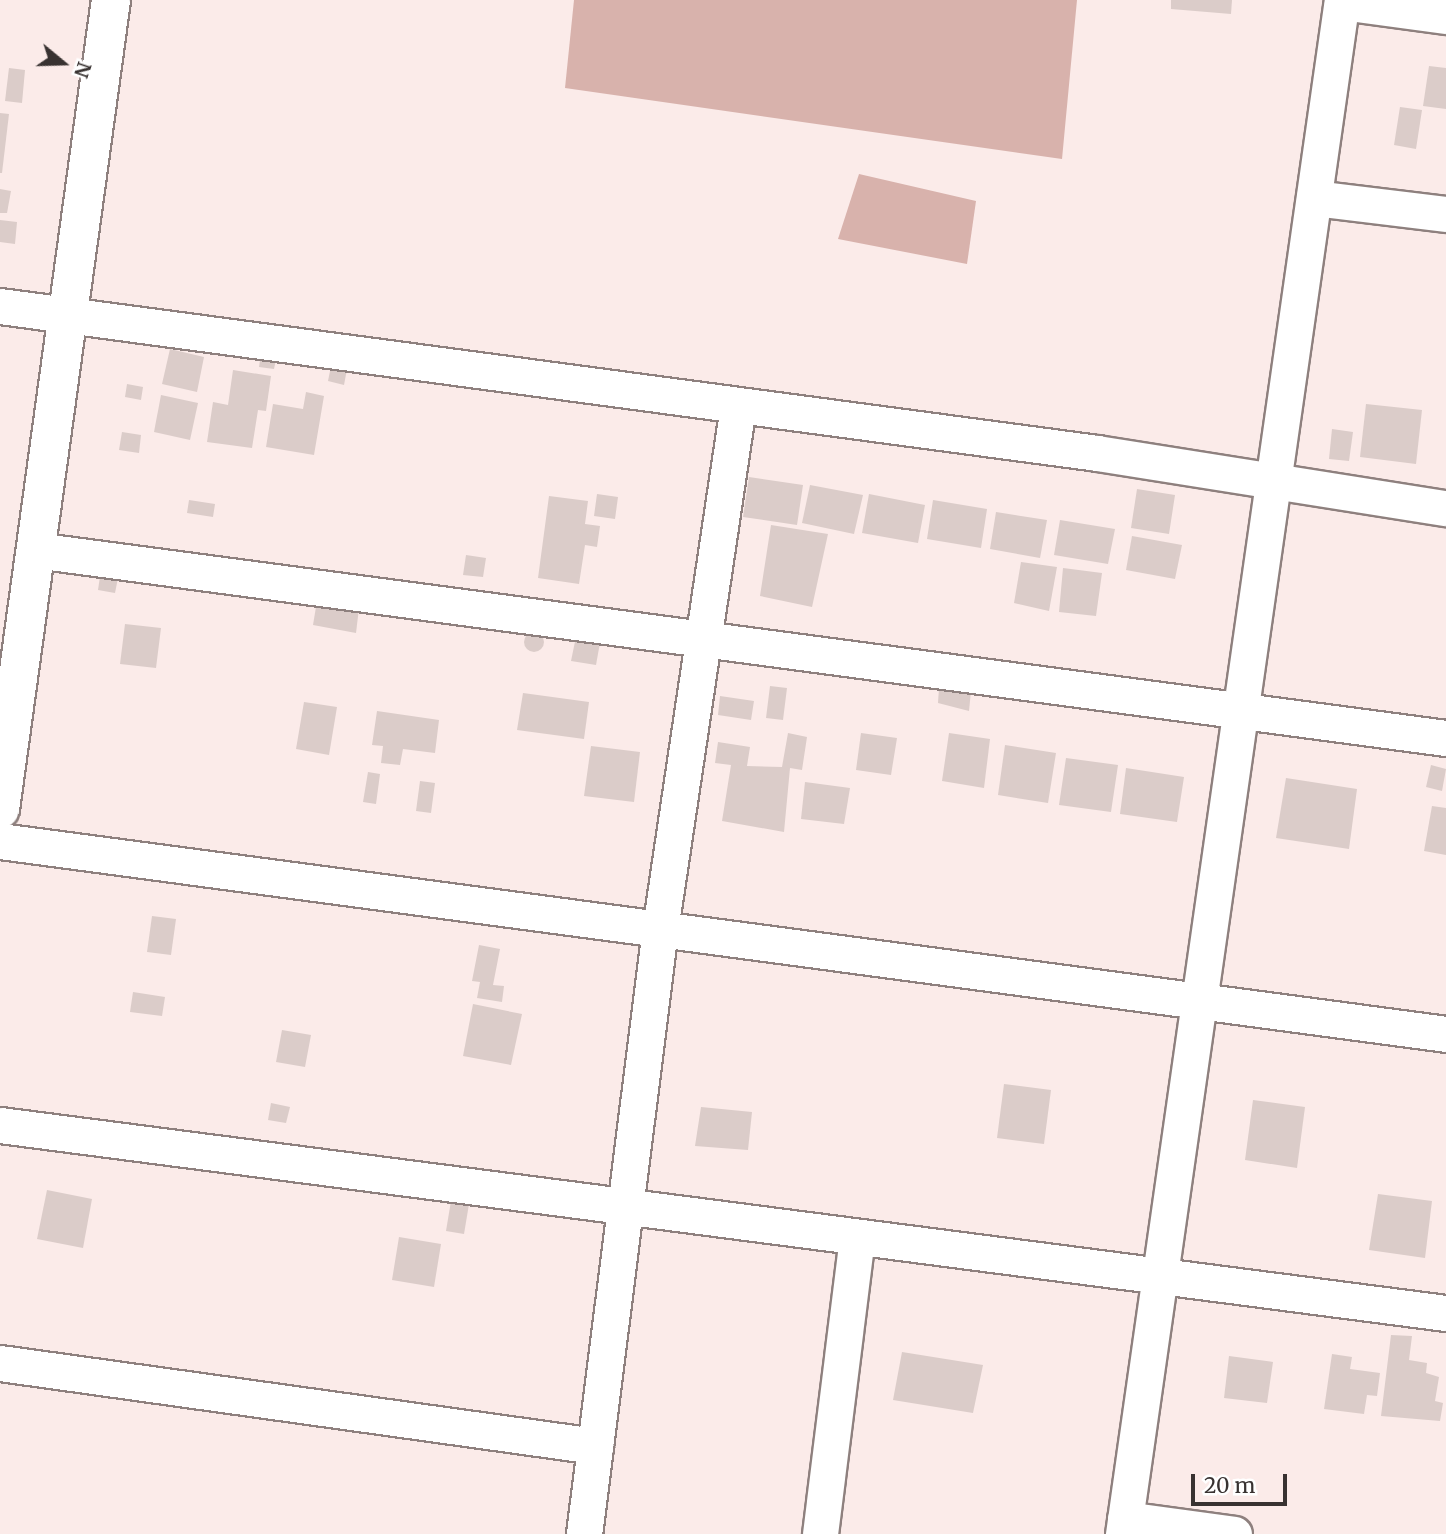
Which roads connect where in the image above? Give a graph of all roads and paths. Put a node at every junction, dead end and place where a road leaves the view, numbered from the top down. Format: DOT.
graph roads {
  1 [pos="111,0"];
  2 [pos="1342,1"];
  3 [pos="1446,16"];
  4 [pos="1314,198"];
  5 [pos="1446,214"];
  6 [pos="0,306"];
  7 [pos="68,315"];
  8 [pos="738,406"];
  9 [pos="1273,483"];
  10 [pos="1446,508"];
  11 [pos="35,550"];
  12 [pos="704,639"];
  13 [pos="1241,708"];
  14 [pos="1446,738"];
  15 [pos="0,809"];
  16 [pos="0,841"];
  17 [pos="660,929"];
  18 [pos="1199,1001"];
  19 [pos="1446,1034"];
  20 [pos="0,1125"];
  21 [pos="625,1206"];
  22 [pos="857,1237"];
  23 [pos="1160,1276"];
  24 [pos="1446,1313"];
  25 [pos="0,1363"];
  26 [pos="595,1446"];
  27 [pos="1124,1526"];
  28 [pos="584,1534"];
  29 [pos="820,1534"];
  30 [pos="1234,1534"];
  1 -- 7 [label="street"];
  2 -- 3 [label="street"];
  2 -- 4 [label="street"];
  4 -- 5 [label="street"];
  4 -- 9 [label="street"];
  6 -- 7 [label="street"];
  7 -- 8 [label="street"];
  7 -- 11 [label="street"];
  8 -- 9 [label="street"];
  8 -- 12 [label="street"];
  9 -- 10 [label="street"];
  9 -- 13 [label="street"];
  11 -- 12 [label="street"];
  11 -- 15 [label="street"];
  12 -- 13 [label="street"];
  12 -- 17 [label="street"];
  13 -- 14 [label="street"];
  13 -- 18 [label="street"];
  16 -- 17 [label="street"];
  17 -- 18 [label="street"];
  17 -- 21 [label="street"];
  18 -- 19 [label="street"];
  18 -- 23 [label="street"];
  20 -- 21 [label="street"];
  21 -- 22 [label="street"];
  21 -- 26 [label="street"];
  22 -- 23 [label="street"];
  22 -- 29 [label="street"];
  23 -- 24 [label="street"];
  23 -- 27 [label="street"];
  25 -- 26 [label="street"];
  26 -- 28 [label="street"];
  27 -- 30 [label="street"];
}
